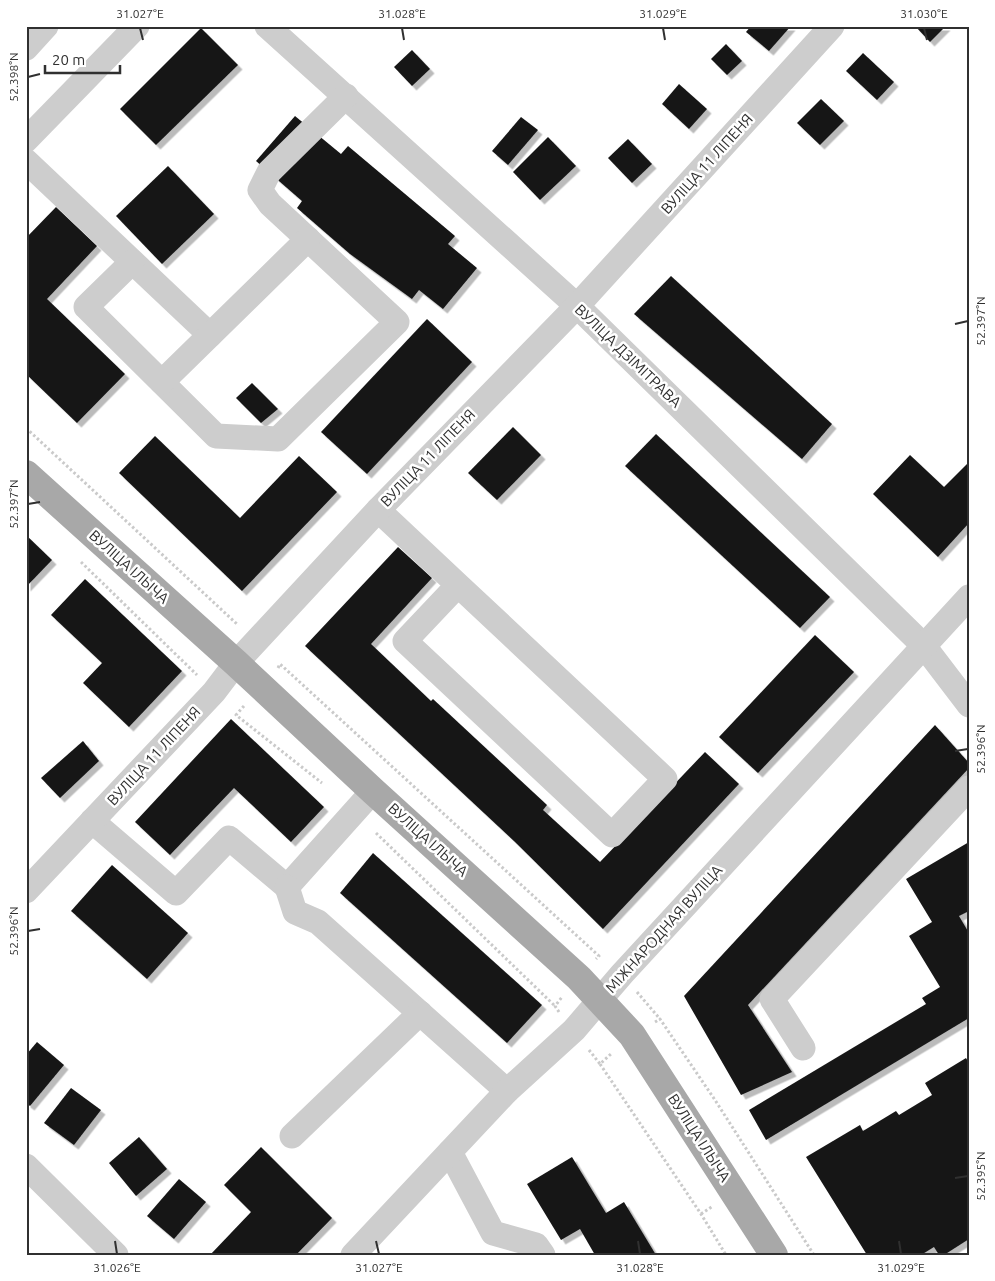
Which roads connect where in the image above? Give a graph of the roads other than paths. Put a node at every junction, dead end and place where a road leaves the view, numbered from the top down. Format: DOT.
graph roads {
  1 [pos="46,26"];
  2 [pos="137,26"];
  3 [pos="267,26"];
  4 [pos="832,26"];
  5 [pos="26,48"];
  6 [pos="346,96"];
  7 [pos="26,140"];
  8 [pos="26,162"];
  9 [pos="308,239"];
  10 [pos="132,262"];
  11 [pos="577,306"];
  12 [pos="210,335"];
  13 [pos="162,382"];
  14 [pos="26,474"];
  15 [pos="378,510"];
  16 [pos="458,585"];
  17 [pos="969,598"];
  18 [pos="924,646"];
  19 [pos="236,663"];
  20 [pos="969,705"];
  21 [pos="969,788"];
  22 [pos="373,791"];
  23 [pos="92,821"];
  24 [pos="286,887"];
  25 [pos="26,891"];
  26 [pos="600,1000"];
  27 [pos="420,1013"];
  28 [pos="803,1048"];
  29 [pos="507,1091"];
  30 [pos="292,1136"];
  31 [pos="450,1152"];
  32 [pos="26,1166"];
  33 [pos="116,1255"];
  34 [pos="353,1255"];
  35 [pos="543,1255"];
  36 [pos="774,1255"];
  1 -- 5 [label="street"];
  2 -- 7 [label="street"];
  3 -- 6 [label="street, ВУЛІЦА ДЗІМІТРАВА"];
  4 -- 11 [label="street, ВУЛІЦА 11 ЛІПЕНЯ"];
  6 -- 9 [label="street"];
  6 -- 11 [label="street, ВУЛІЦА ДЗІМІТРАВА"];
  8 -- 10 [label="street"];
  9 -- 12 [label="street"];
  9 -- 13 [label="street"];
  10 -- 12 [label="street"];
  10 -- 13 [label="street"];
  11 -- 15 [label="street, ВУЛІЦА 11 ЛІПЕНЯ"];
  11 -- 18 [label="street, ВУЛІЦА ДЗІМІТРАВА"];
  12 -- 13 [label="street"];
  14 -- 19 [label="main road, ВУЛІЦА ІЛЬІЧА"];
  15 -- 16 [label="street"];
  15 -- 19 [label="street, ВУЛІЦА 11 ЛІПЕНЯ"];
  16 -- 16 [label="street"];
  17 -- 18 [label="street, МІЖНАРОДНАЯ ВУЛІЦА"];
  18 -- 20 [label="street, ВУЛІЦА ДЗІМІТРАВА"];
  18 -- 26 [label="street, МІЖНАРОДНАЯ ВУЛІЦА"];
  19 -- 22 [label="main road, ВУЛІЦА ІЛЬІЧА"];
  19 -- 23 [label="street, ВУЛІЦА 11 ЛІПЕНЯ"];
  21 -- 28 [label="street"];
  22 -- 24 [label="street"];
  22 -- 26 [label="main road, ВУЛІЦА ІЛЬІЧА"];
  23 -- 24 [label="street"];
  23 -- 25 [label="street, ВУЛІЦА 11 ЛІПЕНЯ"];
  24 -- 27 [label="street"];
  26 -- 29 [label="street, МІЖНАРОДНАЯ ВУЛІЦА"];
  26 -- 36 [label="main road, ВУЛІЦА ІЛЬІЧА"];
  27 -- 29 [label="street"];
  27 -- 30 [label="street"];
  29 -- 31 [label="street, МІЖНАРОДНАЯ ВУЛІЦА"];
  31 -- 34 [label="street, МІЖНАРОДНАЯ ВУЛІЦА"];
  31 -- 35 [label="street"];
  32 -- 33 [label="street"];
}
